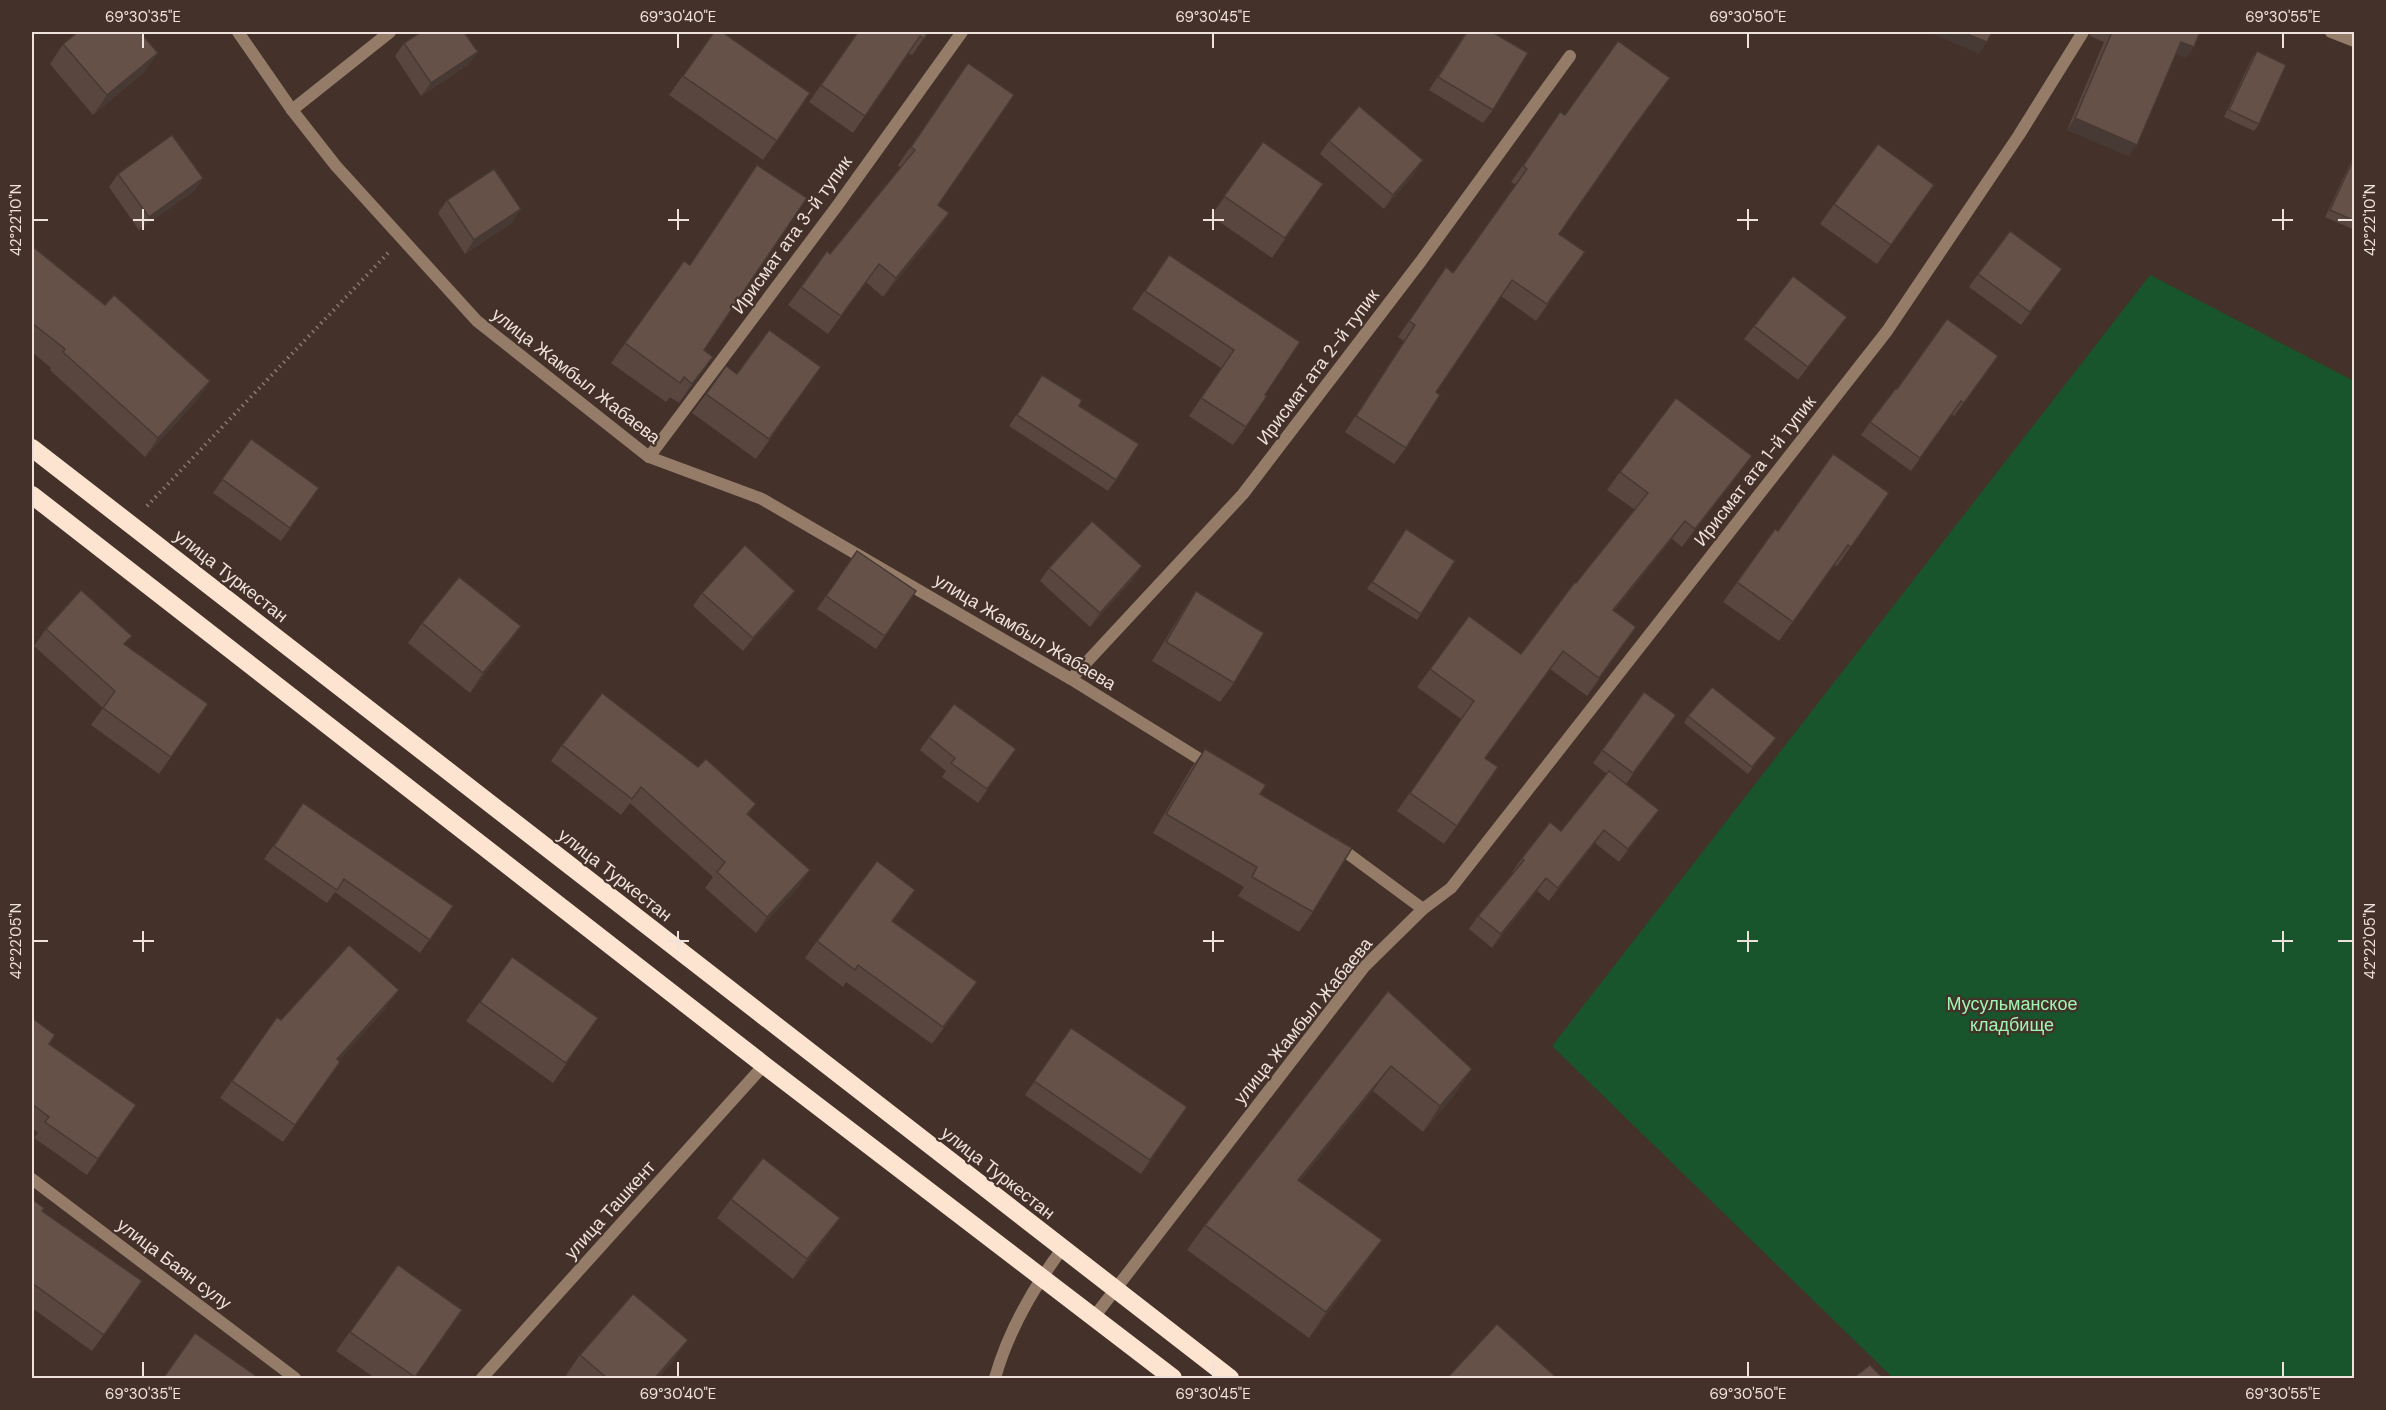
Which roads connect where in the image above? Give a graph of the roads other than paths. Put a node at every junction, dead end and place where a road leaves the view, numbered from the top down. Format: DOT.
graph roads {
  1 [pos="238,32"];
  2 [pos="390,32"];
  3 [pos="962,32"];
  4 [pos="2083,32"];
  5 [pos="2331,32"];
  6 [pos="2355,41"];
  7 [pos="1570,56"];
  8 [pos="292,110"];
  9 [pos="32,448"];
  10 [pos="649,457"];
  11 [pos="32,495"];
  12 [pos="1071,679"];
  13 [pos="1222,773"];
  14 [pos="1324,836"];
  15 [pos="1423,909"];
  16 [pos="764,1065"];
  17 [pos="32,1179"];
  18 [pos="1062,1249"];
  19 [pos="1041,1277"];
  20 [pos="1116,1291"];
  21 [pos="1094,1317"];
  22 [pos="295,1378"];
  23 [pos="482,1378"];
  24 [pos="995,1378"];
  25 [pos="1173,1378"];
  26 [pos="1230,1378"];
  1 -- 8 [label="street, улица Жамбыл Жабаева"];
  2 -- 8 [label="street"];
  3 -- 10 [label="street, Ирисмат ата 3-й тупик"];
  4 -- 15 [label="street, Ирисмат ата 1-й тупик"];
  5 -- 6 [label="street"];
  7 -- 12 [label="street, Ирисмат ата 2-й тупик"];
  8 -- 10 [label="street, улица Жамбыл Жабаева"];
  9 -- 18 [label="highway, улица Туркестан"];
  10 -- 12 [label="street, улица Жамбыл Жабаева"];
  11 -- 16 [label="highway"];
  12 -- 13 [label="street, улица Жамбыл Жабаева"];
  14 -- 15 [label="street"];
  15 -- 20 [label="street, улица Жамбыл Жабаева"];
  16 -- 19 [label="highway"];
  16 -- 23 [label="street, улица Ташкент"];
  17 -- 22 [label="street, улица Баян сулу"];
  18 -- 19 [label="street"];
  18 -- 20 [label="highway, улица Туркестан"];
  19 -- 21 [label="highway"];
  19 -- 24 [label="street"];
  20 -- 21 [label="street, улица Жамбыл Жабаева"];
  20 -- 26 [label="highway, улица Туркестан"];
  21 -- 25 [label="highway"];
}
